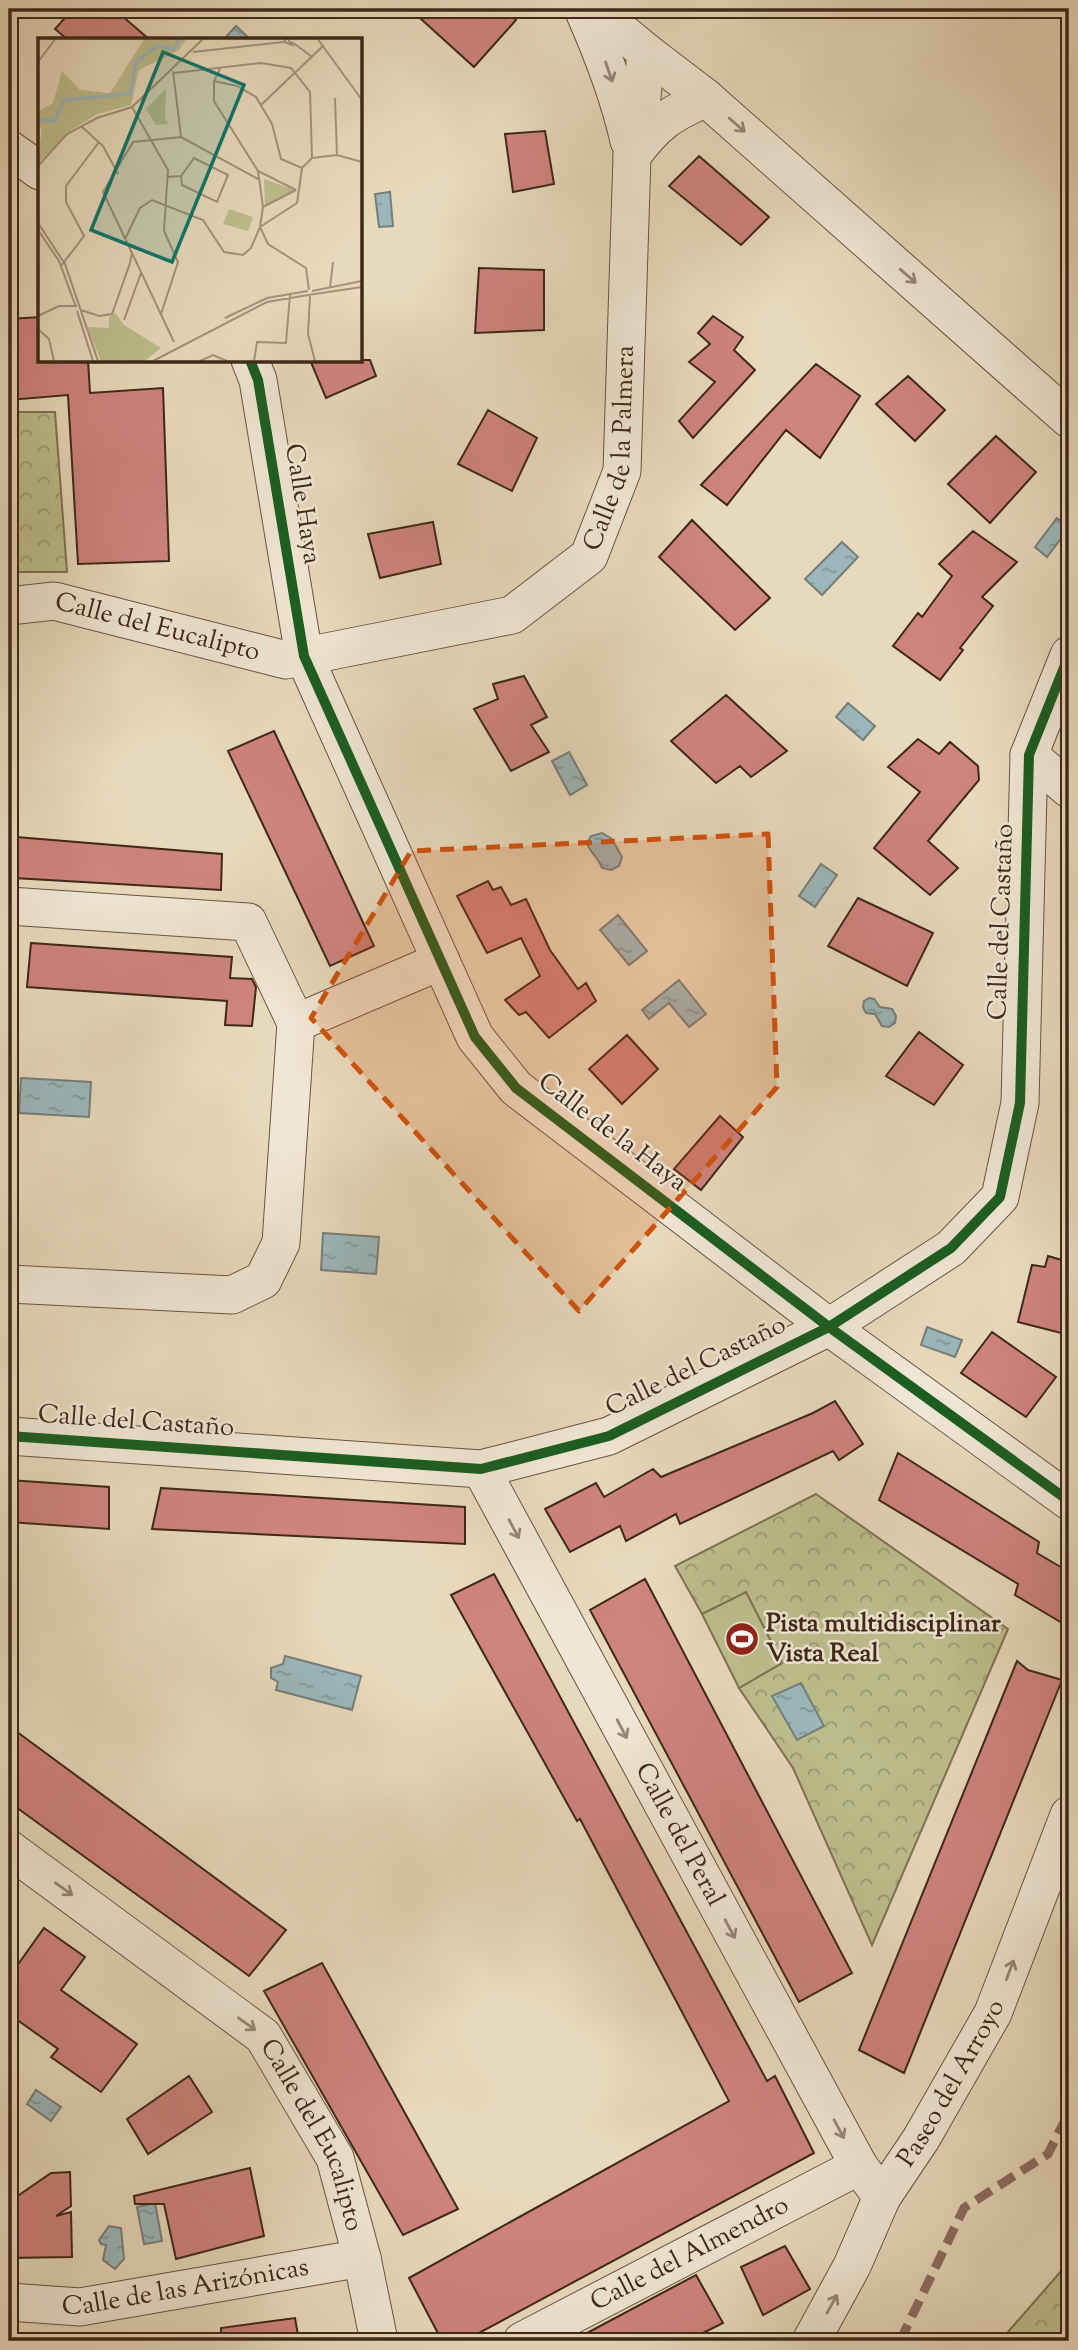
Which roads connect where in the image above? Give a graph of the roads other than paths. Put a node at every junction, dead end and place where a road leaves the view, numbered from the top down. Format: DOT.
graph roads {
  1 [pos="583,9"];
  2 [pos="594,9"];
  3 [pos="646,52"];
  4 [pos="706,98"];
  5 [pos="9,149"];
  6 [pos="632,156"];
  7 [pos="38,170"];
  8 [pos="251,362"];
  9 [pos="1069,419"];
  10 [pos="9,606"];
  11 [pos="1069,654"];
  12 [pos="304,656"];
  13 [pos="1029,755"];
  14 [pos="1069,789"];
  15 [pos="9,906"];
  16 [pos="441,961"];
  17 [pos="296,1023"];
  18 [pos="9,1284"];
  19 [pos="829,1327"];
  20 [pos="9,1436"];
  21 [pos="481,1469"];
  22 [pos="1069,1501"];
  23 [pos="1069,1815"];
  24 [pos="9,1849"];
  25 [pos="859,2166"];
  26 [pos="882,2197"];
  27 [pos="362,2259"];
  28 [pos="9,2302"];
  29 [pos="379,2341"];
  30 [pos="522,2341"];
  31 [pos="811,2341"];
  1 -- 6 [label="street, one-way"];
  2 -- 3 [label="street"];
  3 -- 4 [label="street"];
  3 -- 6 [label="street, Calle de la Palmera"];
  4 -- 6 [label="street"];
  4 -- 9 [label="street, one-way"];
  5 -- 7 [label="street"];
  6 -- 12 [label="street, Calle de la Palmera"];
  8 -- 12 [label="street, Calle Haya"];
  10 -- 12 [label="street, Calle del Eucalipto"];
  11 -- 13 [label="street"];
  12 -- 16 [label="street, Calle de la Haya"];
  13 -- 14 [label="street"];
  13 -- 19 [label="street, Calle del Castaño"];
  15 -- 17 [label="street"];
  16 -- 17 [label="street"];
  16 -- 19 [label="street, Calle de la Haya"];
  17 -- 18 [label="street"];
  19 -- 21 [label="street, Calle del Castaño"];
  19 -- 22 [label="street, Calle de la Haya"];
  20 -- 21 [label="street, Calle del Castaño"];
  21 -- 25 [label="street, Calle del Peral, one-way"];
  26 -- 23 [label="street, Paseo del Arroyo, one-way"];
  24 -- 27 [label="street, Calle del Eucalipto, one-way"];
  25 -- 26 [label="street, Calle del Peral"];
  25 -- 30 [label="street, Calle del Almendro"];
  31 -- 26 [label="street, Paseo del Arroyo, one-way"];
  27 -- 28 [label="street, Calle de las Arizónicas"];
  27 -- 29 [label="street, Calle del Eucalipto"];
}
